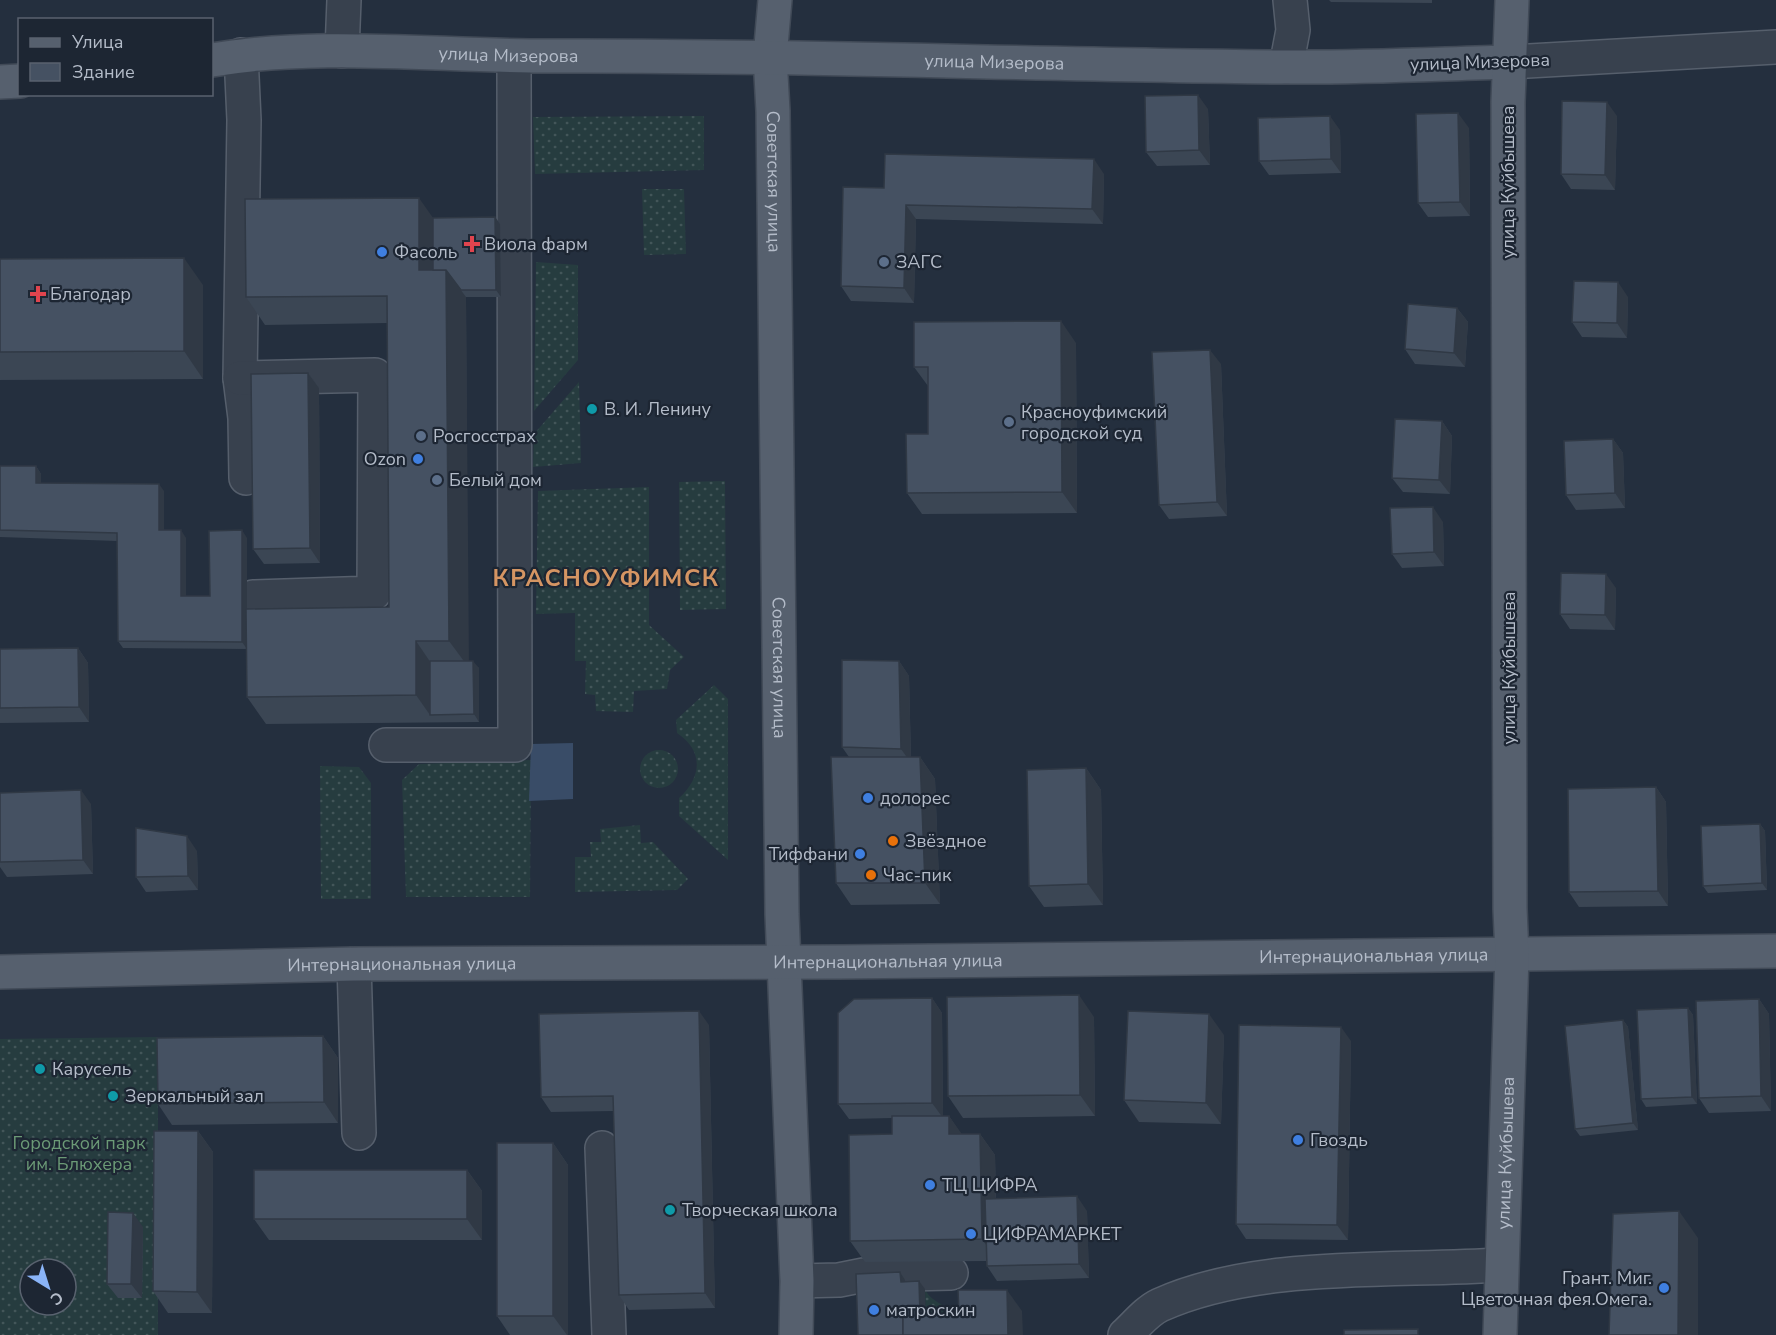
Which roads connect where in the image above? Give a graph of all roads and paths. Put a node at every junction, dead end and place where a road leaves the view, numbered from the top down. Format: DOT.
graph roads {
  1 [pos="344,0"];
  2 [pos="775,0"];
  3 [pos="1290,0"];
  4 [pos="1512,0"];
  5 [pos="1776,47"];
  6 [pos="342,51"];
  7 [pos="514,56"];
  8 [pos="226,57"];
  9 [pos="770,57"];
  10 [pos="1511,62"];
  11 [pos="1286,67"];
  12 [pos="18,81"];
  13 [pos="0,82"];
  14 [pos="240,378"];
  15 [pos="246,478"];
  16 [pos="253,597"];
  17 [pos="386,745"];
  18 [pos="1776,951"];
  19 [pos="1512,955"];
  20 [pos="784,962"];
  21 [pos="354,964"];
  22 [pos="0,972"];
  23 [pos="359,1133"];
  24 [pos="602,1148"];
  25 [pos="1500,1265"];
  26 [pos="951,1273"];
  27 [pos="797,1281"];
  28 [pos="609,1335"];
  29 [pos="796,1335"];
  30 [pos="1125,1335"];
  31 [pos="1500,1335"];
  1 -- 6 [label="street"];
  2 -- 9 [label="main road, Советская улица"];
  3 -- 11 [label="street"];
  4 -- 10 [label="main road, улица Куйбышева"];
  5 -- 10 [label="street, улица Мизерова"];
  6 -- 7 [label="main road, улица Мизерова"];
  6 -- 8 [label="main road, улица Мизерова"];
  7 -- 9 [label="main road, улица Мизерова"];
  7 -- 17 [label="street"];
  8 -- 14 [label="street"];
  9 -- 11 [label="main road, улица Мизерова"];
  9 -- 20 [label="main road, Советская улица"];
  10 -- 11 [label="main road, улица Мизерова"];
  10 -- 19 [label="main road, улица Куйбышева"];
  12 -- 13 [label="main road"];
  14 -- 15 [label="street"];
  14 -- 16 [label="street"];
  18 -- 19 [label="main road, Интернациональная улица"];
  19 -- 20 [label="main road, Интернациональная улица"];
  19 -- 25 [label="main road, улица Куйбышева"];
  20 -- 21 [label="main road, Интернациональная улица"];
  20 -- 27 [label="main road, Советская улица"];
  21 -- 22 [label="main road, Интернациональная улица"];
  21 -- 23 [label="street"];
  24 -- 28 [label="street"];
  25 -- 30 [label="street"];
  25 -- 31 [label="main road, улица Куйбышева"];
  26 -- 27 [label="street"];
  27 -- 29 [label="main road, Советская улица"];
}
